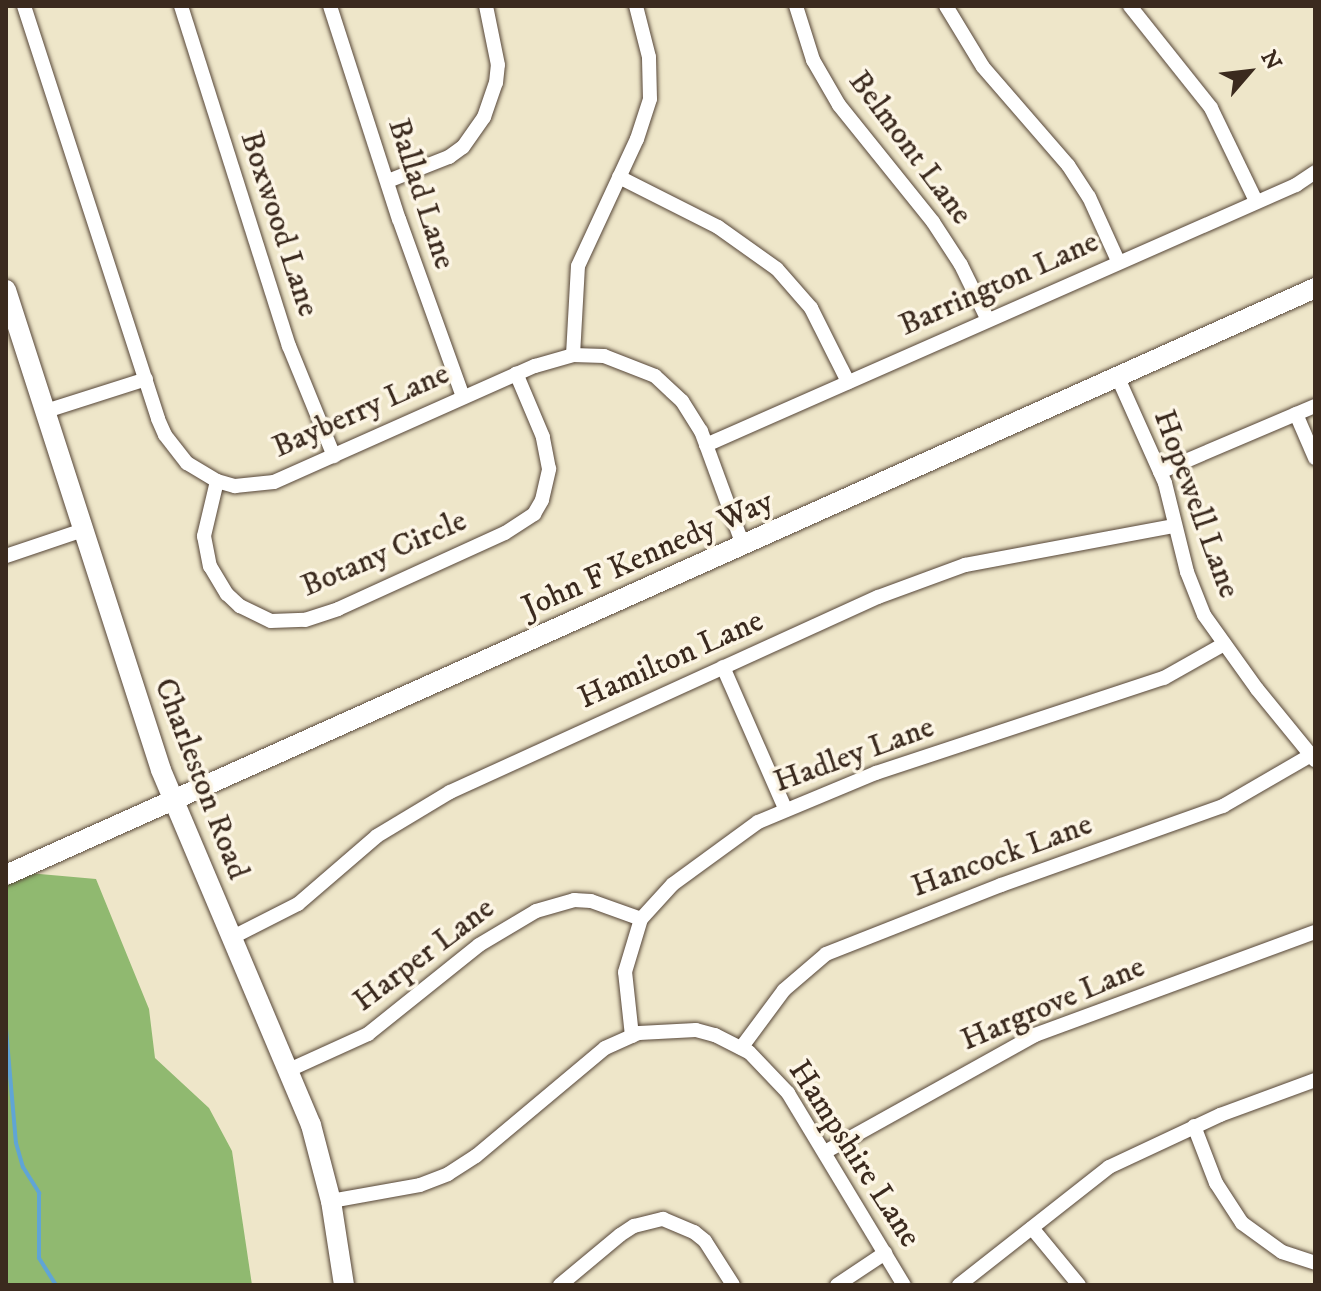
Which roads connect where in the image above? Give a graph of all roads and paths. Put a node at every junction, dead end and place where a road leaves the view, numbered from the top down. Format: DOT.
graph roads {
  1 [pos="24,6"];
  2 [pos="181,6"];
  3 [pos="330,6"];
  4 [pos="486,6"];
  5 [pos="636,6"];
  6 [pos="796,6"];
  7 [pos="946,6"];
  8 [pos="1130,6"];
  9 [pos="1315,172"];
  10 [pos="619,177"];
  11 [pos="388,181"];
  12 [pos="1256,201"];
  13 [pos="1118,261"];
  14 [pos="1315,288"];
  15 [pos="6,290"];
  16 [pos="988,320"];
  17 [pos="573,355"];
  18 [pos="516,373"];
  19 [pos="1118,378"];
  20 [pos="146,379"];
  21 [pos="848,382"];
  22 [pos="463,397"];
  23 [pos="1315,406"];
  24 [pos="46,411"];
  25 [pos="1296,414"];
  26 [pos="706,445"];
  27 [pos="334,456"];
  28 [pos="1315,458"];
  29 [pos="1160,472"];
  30 [pos="217,481"];
  31 [pos="1174,526"];
  32 [pos="83,530"];
  33 [pos="743,545"];
  34 [pos="6,556"];
  35 [pos="1224,644"];
  36 [pos="723,667"];
  37 [pos="1313,757"];
  38 [pos="173,801"];
  39 [pos="785,808"];
  40 [pos="6,875"];
  41 [pos="641,919"];
  42 [pos="1315,932"];
  43 [pos="231,938"];
  44 [pos="632,1036"];
  45 [pos="741,1048"];
  46 [pos="289,1070"];
  47 [pos="1315,1080"];
  48 [pos="1194,1126"];
  49 [pos="825,1152"];
  50 [pos="331,1201"];
  51 [pos="1032,1228"];
  52 [pos="885,1253"];
  53 [pos="1315,1263"];
  54 [pos="344,1285"];
  55 [pos="560,1285"];
  56 [pos="733,1285"];
  57 [pos="837,1285"];
  58 [pos="904,1285"];
  59 [pos="959,1285"];
  60 [pos="1079,1285"];
  1 -- 20 [label="street, Bayberry Lane"];
  2 -- 27 [label="street, Boxwood Lane"];
  3 -- 11 [label="street, Ballad Lane"];
  4 -- 11 [label="street"];
  5 -- 10 [label="street"];
  6 -- 16 [label="street, Belmont Lane"];
  7 -- 13 [label="street"];
  8 -- 12 [label="street"];
  9 -- 12 [label="street, Barrington Lane"];
  10 -- 17 [label="street"];
  10 -- 21 [label="street"];
  11 -- 22 [label="street, Ballad Lane"];
  12 -- 13 [label="street, Barrington Lane"];
  13 -- 16 [label="street, Barrington Lane"];
  14 -- 19 [label="street, John F Kennedy Way"];
  15 -- 24 [label="street, Charleston Road"];
  16 -- 21 [label="street, Barrington Lane"];
  17 -- 18 [label="street, Bayberry Lane"];
  17 -- 26 [label="street, Bayberry Lane"];
  18 -- 22 [label="street, Bayberry Lane"];
  18 -- 30 [label="street, Botany Circle"];
  19 -- 29 [label="street, Hopewell Lane"];
  19 -- 33 [label="street, John F Kennedy Way"];
  20 -- 24 [label="street"];
  20 -- 30 [label="street, Bayberry Lane"];
  21 -- 26 [label="street, Barrington Lane"];
  22 -- 27 [label="street, Bayberry Lane"];
  23 -- 25 [label="street"];
  24 -- 32 [label="street, Charleston Road"];
  25 -- 28 [label="street"];
  25 -- 29 [label="street"];
  26 -- 33 [label="street, Bayberry Lane"];
  27 -- 30 [label="street, Bayberry Lane"];
  29 -- 31 [label="street, Hopewell Lane"];
  31 -- 35 [label="street, Hopewell Lane"];
  31 -- 36 [label="street, Hamilton Lane"];
  32 -- 34 [label="street"];
  32 -- 38 [label="street, Charleston Road"];
  33 -- 38 [label="street, John F Kennedy Way"];
  35 -- 37 [label="street, Hopewell Lane"];
  35 -- 39 [label="street, Hadley Lane"];
  36 -- 39 [label="street"];
  36 -- 43 [label="street, Hamilton Lane"];
  37 -- 45 [label="street, Hancock Lane"];
  38 -- 40 [label="street, John F Kennedy Way"];
  38 -- 43 [label="street, Charleston Road"];
  39 -- 41 [label="street, Hadley Lane"];
  41 -- 44 [label="street, Hadley Lane"];
  41 -- 46 [label="street, Harper Lane"];
  42 -- 49 [label="street, Hargrove Lane"];
  43 -- 46 [label="street, Charleston Road"];
  44 -- 45 [label="street, Hampshire Lane"];
  44 -- 50 [label="street, Hampshire Lane"];
  45 -- 49 [label="street, Hampshire Lane"];
  46 -- 50 [label="street, Charleston Road"];
  47 -- 48 [label="street"];
  48 -- 51 [label="street"];
  48 -- 53 [label="street"];
  49 -- 52 [label="street, Hampshire Lane"];
  50 -- 54 [label="street, Charleston Road"];
  51 -- 59 [label="street"];
  51 -- 60 [label="street"];
  52 -- 57 [label="street"];
  52 -- 58 [label="street, Hampshire Lane"];
  55 -- 56 [label="street"];
}
